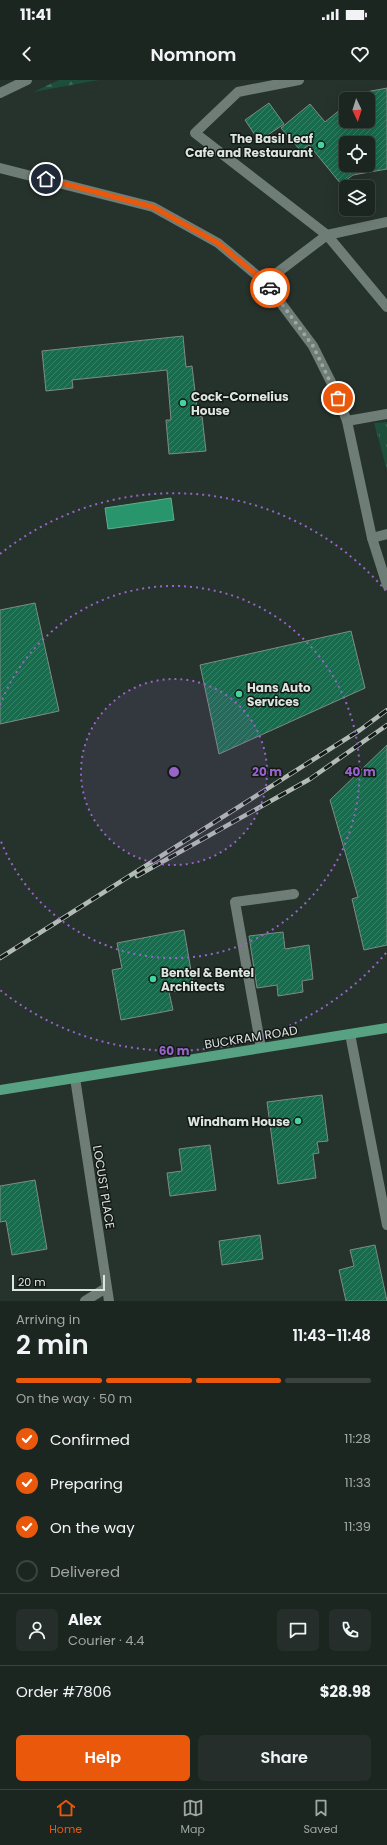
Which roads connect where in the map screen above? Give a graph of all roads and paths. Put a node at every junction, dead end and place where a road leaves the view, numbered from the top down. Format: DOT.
graph roads {
  1 [pos="28,80"];
  2 [pos="299,80"];
  3 [pos="0,93"];
  4 [pos="0,168"];
  5 [pos="387,222"];
  6 [pos="327,235"];
  7 [pos="265,282"];
  8 [pos="387,307"];
  9 [pos="387,414"];
  10 [pos="347,421"];
  11 [pos="387,534"];
  12 [pos="372,538"];
  13 [pos="387,585"];
  14 [pos="294,894"];
  15 [pos="387,1028"];
  16 [pos="350,1034"];
  17 [pos="260,1048"];
  18 [pos="75,1078"];
  19 [pos="0,1090"];
  20 [pos="387,1225"];
  21 [pos="106,1288"];
  22 [pos="85,1301"];
  23 [pos="109,1301"];
  1 -- 3 [label="street"];
  2 -- 6 [label="street"];
  4 -- 7 [label="street"];
  5 -- 6 [label="street"];
  6 -- 7 [label="street"];
  6 -- 8 [label="street"];
  7 -- 10 [label="street"];
  9 -- 10 [label="street"];
  10 -- 12 [label="street"];
  11 -- 12 [label="street"];
  12 -- 13 [label="street"];
  14 -- 17 [label="street"];
  15 -- 16 [label="main road, BUCKRAM ROAD"];
  16 -- 17 [label="main road, BUCKRAM ROAD"];
  16 -- 20 [label="street"];
  17 -- 18 [label="main road, BUCKRAM ROAD"];
  18 -- 19 [label="main road, BUCKRAM ROAD"];
  18 -- 21 [label="street, LOCUST PLACE"];
  21 -- 22 [label="street"];
  21 -- 23 [label="street, LOCUST PLACE"];
}
